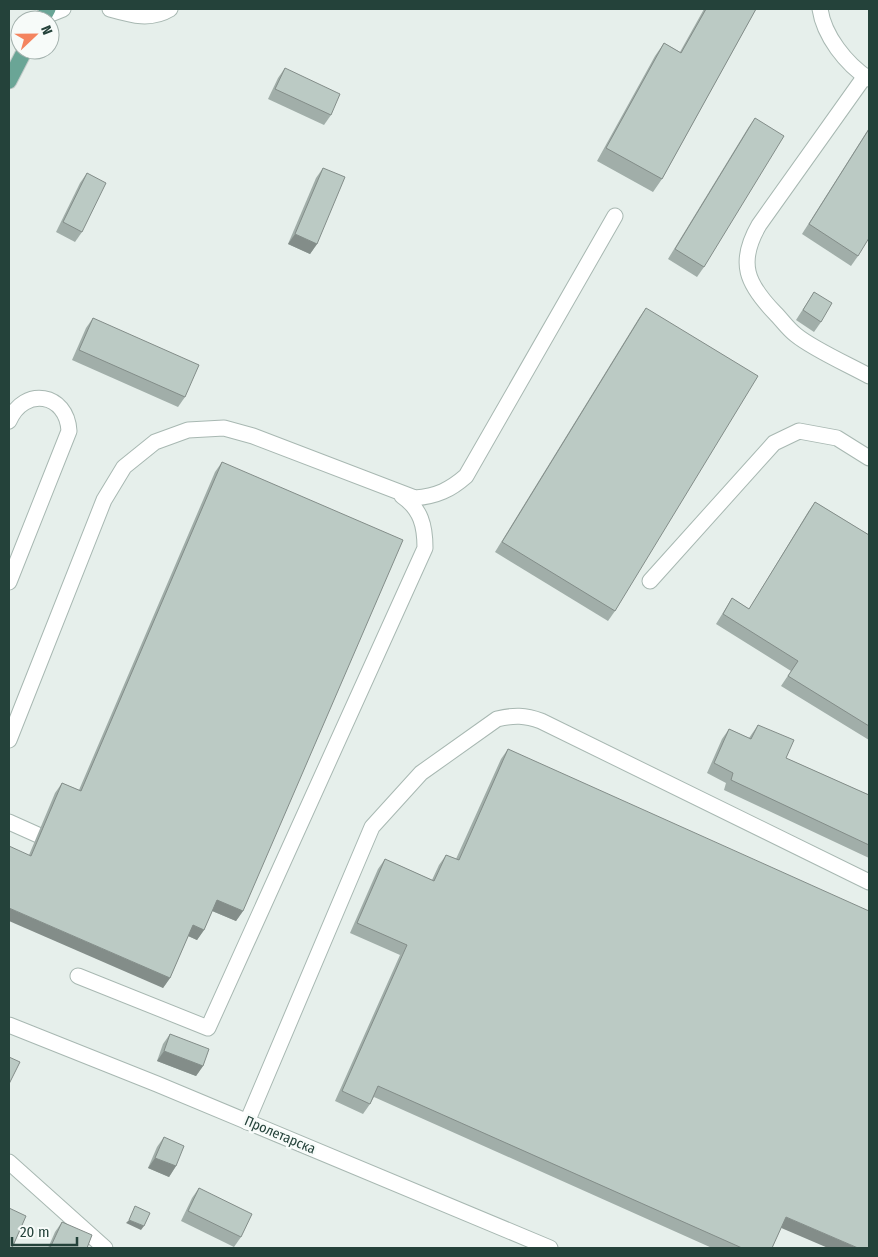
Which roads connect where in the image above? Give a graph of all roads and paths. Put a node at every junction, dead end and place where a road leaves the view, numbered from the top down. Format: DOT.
graph roads {
  1 [pos="111,9"];
  2 [pos="170,9"];
  3 [pos="820,9"];
  4 [pos="20,60"];
  5 [pos="867,78"];
  6 [pos="9,80"];
  7 [pos="615,216"];
  8 [pos="869,376"];
  9 [pos="9,421"];
  10 [pos="869,458"];
  11 [pos="397,492"];
  12 [pos="650,581"];
  13 [pos="9,582"];
  14 [pos="9,740"];
  15 [pos="9,822"];
  16 [pos="38,835"];
  17 [pos="869,882"];
  18 [pos="78,976"];
  19 [pos="9,1025"];
  20 [pos="247,1122"];
  21 [pos="9,1162"];
  22 [pos="105,1248"];
  23 [pos="550,1248"];
  1 -- 2 [label="street"];
  3 -- 5 [label="street"];
  4 -- 6 [label="main road"];
  5 -- 8 [label="street"];
  7 -- 11 [label="street"];
  9 -- 13 [label="street"];
  10 -- 12 [label="street"];
  11 -- 14 [label="street"];
  11 -- 18 [label="street"];
  15 -- 16 [label="street"];
  17 -- 20 [label="street"];
  19 -- 20 [label="street, Пролетарска"];
  20 -- 23 [label="street, Пролетарска"];
  21 -- 22 [label="street"];
}
